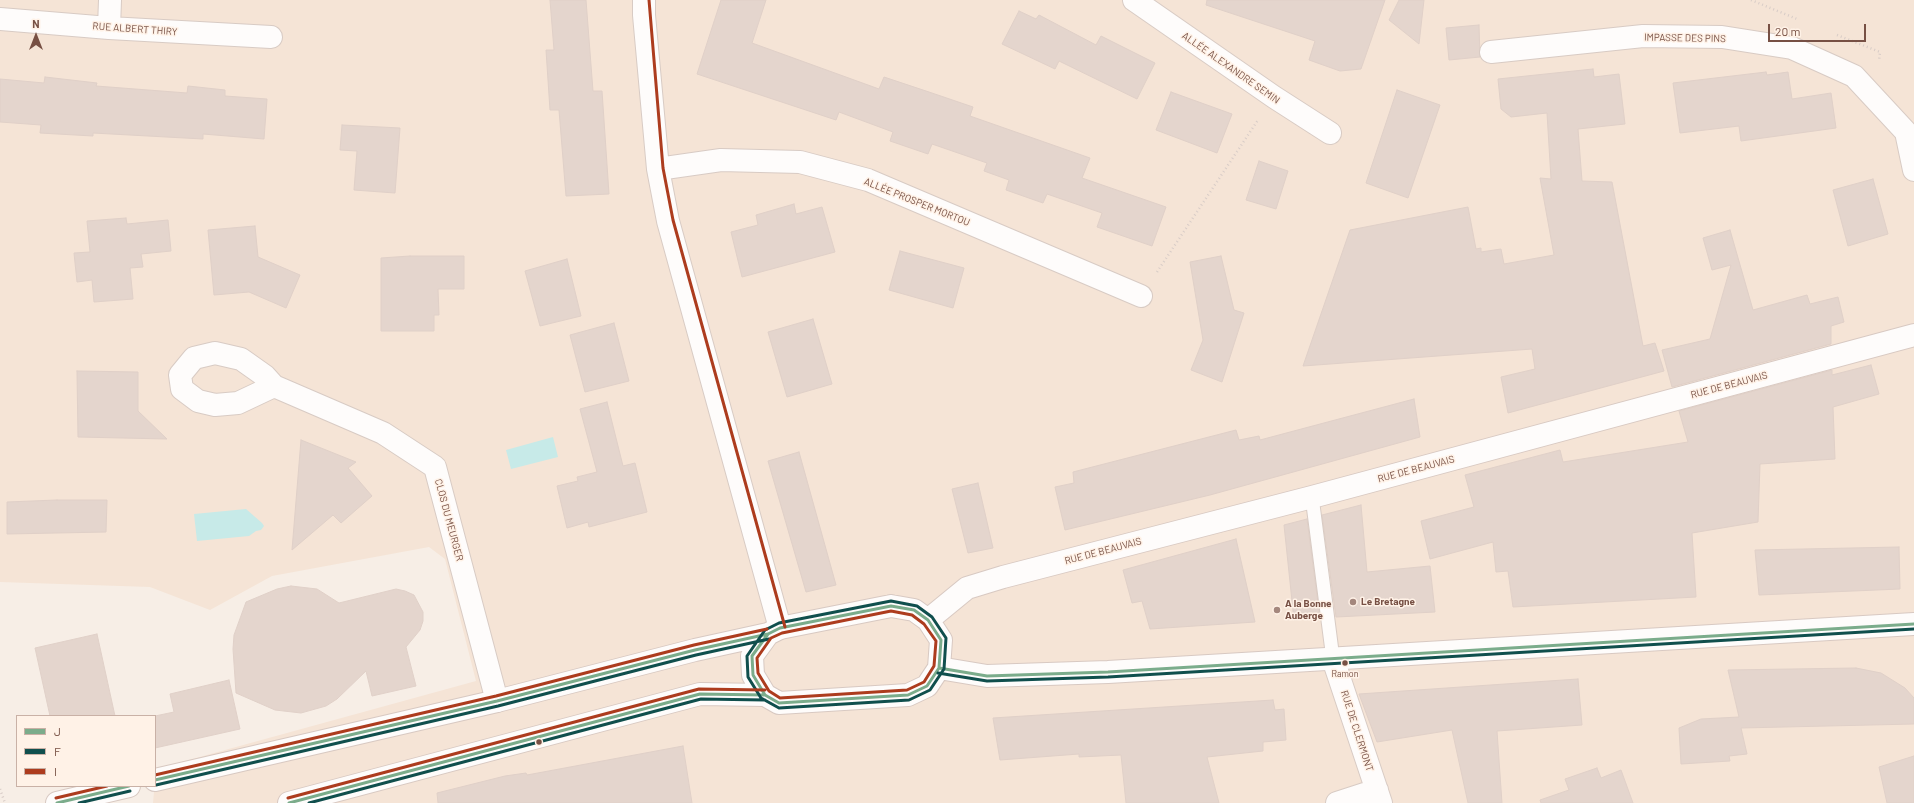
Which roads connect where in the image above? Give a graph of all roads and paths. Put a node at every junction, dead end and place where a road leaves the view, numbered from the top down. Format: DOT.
graph roads {
  1 [pos="110,0"];
  2 [pos="644,0"];
  3 [pos="1134,0"];
  4 [pos="0,19"];
  5 [pos="109,28"];
  6 [pos="271,37"];
  7 [pos="1490,52"];
  8 [pos="1274,97"];
  9 [pos="1330,133"];
  10 [pos="658,169"];
  11 [pos="1914,170"];
  12 [pos="1141,296"];
  13 [pos="1914,335"];
  14 [pos="274,386"];
  15 [pos="1312,497"];
  16 [pos="928,620"];
  17 [pos="1914,624"];
  18 [pos="774,631"];
  19 [pos="1333,659"];
  20 [pos="939,668"];
  21 [pos="765,695"];
  22 [pos="497,701"];
  23 [pos="156,780"];
  24 [pos="125,787"];
  25 [pos="0,789"];
  26 [pos="1379,796"];
  27 [pos="5,803"];
  28 [pos="57,803"];
  29 [pos="289,803"];
  30 [pos="1337,803"];
  1 -- 5 [label="street"];
  2 -- 10 [label="street"];
  3 -- 8 [label="street, ALLÉE ALEXANDRE SEMIN"];
  4 -- 5 [label="street, RUE ALBERT THIRY"];
  5 -- 6 [label="street, RUE ALBERT THIRY"];
  7 -- 11 [label="street, IMPASSE DES PINS"];
  8 -- 9 [label="street, ALLÉE ALEXANDRE SEMIN"];
  8 -- 12 [label="path"];
  10 -- 12 [label="street, ALLÉE PROSPER MORTOU"];
  10 -- 18 [label="street"];
  13 -- 15 [label="street, RUE DE BEAUVAIS"];
  14 -- 22 [label="street, CLOS DU MEURGER"];
  15 -- 16 [label="street, RUE DE BEAUVAIS"];
  15 -- 19 [label="lane"];
  16 -- 18 [label="street"];
  16 -- 20 [label="street"];
  17 -- 19 [label="street"];
  18 -- 21 [label="street"];
  18 -- 22 [label="street"];
  19 -- 20 [label="street"];
  19 -- 26 [label="street, RUE DE CLERMONT"];
  20 -- 21 [label="street"];
  21 -- 29 [label="street"];
  22 -- 23 [label="street"];
  24 -- 28 [label="street"];
  25 -- 27 [label="path"];
  26 -- 30 [label="street"];
}
